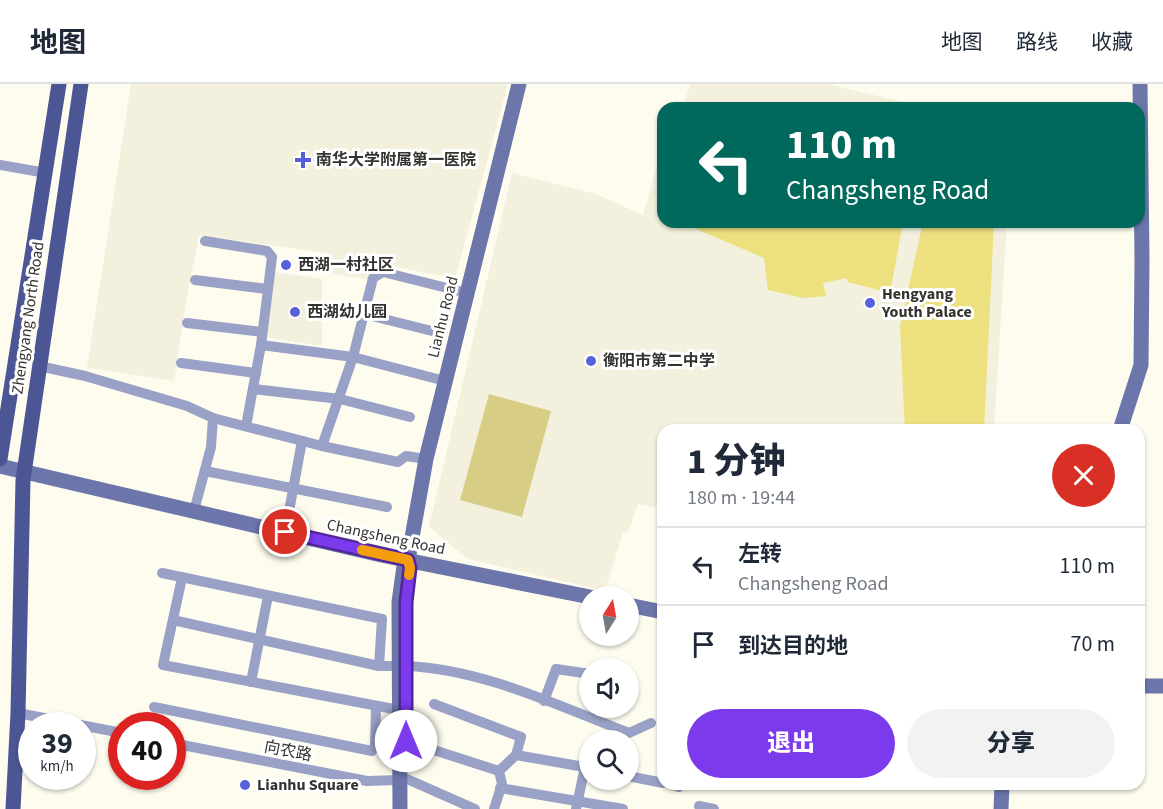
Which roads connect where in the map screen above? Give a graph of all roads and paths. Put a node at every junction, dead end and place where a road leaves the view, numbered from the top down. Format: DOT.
graph roads {
  1 [pos="59,84"];
  2 [pos="81,84"];
  3 [pos="519,84"];
  4 [pos="1140,84"];
  5 [pos="1140,102"];
  6 [pos="0,165"];
  7 [pos="46,173"];
  8 [pos="1142,228"];
  9 [pos="206,241"];
  10 [pos="195,280"];
  11 [pos="267,289"];
  12 [pos="467,293"];
  13 [pos="364,314"];
  14 [pos="187,323"];
  15 [pos="432,331"];
  16 [pos="262,332"];
  17 [pos="261,345"];
  18 [pos="353,357"];
  19 [pos="181,363"];
  20 [pos="39,366"];
  21 [pos="256,373"];
  22 [pos="445,381"];
  23 [pos="253,389"];
  24 [pos="340,399"];
  25 [pos="410,417"];
  26 [pos="213,418"];
  27 [pos="1122,424"];
  28 [pos="246,426"];
  29 [pos="302,441"];
  30 [pos="322,446"];
  31 [pos="0,459"];
  32 [pos="426,459"];
  33 [pos="0,466"];
  34 [pos="205,471"];
  35 [pos="0,474"];
  36 [pos="23,476"];
  37 [pos="293,489"];
  38 [pos="387,507"];
  39 [pos="194,512"];
  40 [pos="285,532"];
  41 [pos="407,565"];
  42 [pos="162,573"];
  43 [pos="182,578"];
  44 [pos="579,595"];
  45 [pos="268,596"];
  46 [pos="579,601"];
  47 [pos="639,607"];
  48 [pos="657,611"];
  49 [pos="639,613"];
  50 [pos="657,617"];
  51 [pos="173,620"];
  52 [pos="260,639"];
  53 [pos="379,666"];
  54 [pos="403,666"];
  55 [pos="579,672"];
  56 [pos="251,682"];
  57 [pos="1145,686"];
  58 [pos="1163,686"];
  59 [pos="544,701"];
  60 [pos="434,704"];
  61 [pos="376,706"];
  62 [pos="154,707"];
  63 [pos="399,710"];
  64 [pos="18,712"];
  65 [pos="18,713"];
  66 [pos="651,723"];
  67 [pos="406,741"];
  68 [pos="186,746"];
  69 [pos="516,755"];
  70 [pos="579,767"];
  71 [pos="499,771"];
  72 [pos="639,778"];
  73 [pos="403,780"];
  74 [pos="657,782"];
  75 [pos="500,788"];
  76 [pos="581,790"];
  77 [pos="1002,790"];
  78 [pos="577,805"];
  79 [pos="699,806"];
  80 [pos="13,809"];
  81 [pos="400,809"];
  82 [pos="407,809"];
  83 [pos="475,809"];
  84 [pos="494,809"];
  85 [pos="623,809"];
  86 [pos="714,809"];
  87 [pos="1001,809"];
  1 -- 7 [label="main road, Zhengyang North Road"];
  2 -- 20 [label="main road, Zhengyang North Road"];
  3 -- 12 [label="street, Lianhu Road"];
  4 -- 5 [label="street"];
  6 -- 7 [label="street"];
  7 -- 31 [label="main road, Zhengyang North Road"];
  8 -- 27 [label="street"];
  9 -- 11 [label="street"];
  10 -- 11 [label="street"];
  11 -- 16 [label="street"];
  12 -- 13 [label="street"];
  12 -- 22 [label="street, Lianhu Road"];
  13 -- 15 [label="street"];
  13 -- 18 [label="street"];
  14 -- 16 [label="street"];
  16 -- 17 [label="street"];
  17 -- 18 [label="street"];
  17 -- 21 [label="street"];
  18 -- 22 [label="street"];
  18 -- 24 [label="street"];
  19 -- 21 [label="street"];
  20 -- 26 [label="street"];
  20 -- 36 [label="main road, Zhengyang North Road"];
  21 -- 23 [label="street"];
  22 -- 32 [label="street, Lianhu Road"];
  23 -- 24 [label="street"];
  23 -- 28 [label="street"];
  24 -- 25 [label="street"];
  24 -- 30 [label="street"];
  26 -- 28 [label="street"];
  26 -- 34 [label="street"];
  28 -- 29 [label="street"];
  29 -- 30 [label="street"];
  29 -- 37 [label="street"];
  30 -- 32 [label="street"];
  32 -- 41 [label="street, Lianhu Road"];
  33 -- 36 [label="street, Changsheng Road"];
  34 -- 37 [label="street"];
  34 -- 39 [label="street"];
  35 -- 36 [label="street, Changsheng Road"];
  36 -- 39 [label="street, Changsheng Road"];
  36 -- 41 [label="street, Changsheng Road"];
  36 -- 64 [label="main road, Zhengyang North Road"];
  37 -- 38 [label="street"];
  37 -- 40 [label="street"];
  39 -- 40 [label="street, Changsheng Road"];
  40 -- 41 [label="street, Changsheng Road"];
  41 -- 44 [label="street, Changsheng Road"];
  41 -- 46 [label="street, Changsheng Road"];
  41 -- 54 [label="street, Lianhu Road"];
  42 -- 43 [label="street"];
  43 -- 45 [label="street"];
  43 -- 51 [label="street"];
  45 -- 52 [label="street"];
  45 -- 53 [label="street"];
  47 -- 48 [label="street"];
  49 -- 50 [label="street"];
  51 -- 52 [label="street"];
  51 -- 56 [label="street"];
  52 -- 53 [label="street"];
  52 -- 56 [label="street"];
  53 -- 54 [label="street"];
  54 -- 59 [label="street"];
  54 -- 63 [label="street, Lianhu Road"];
  54 -- 67 [label="street, Lianhu Road"];
  55 -- 59 [label="street"];
  56 -- 61 [label="street"];
  57 -- 58 [label="street"];
  59 -- 66 [label="street"];
  60 -- 69 [label="street"];
  61 -- 62 [label="street"];
  61 -- 63 [label="street"];
  63 -- 73 [label="street, Lianhu Road"];
  65 -- 80 [label="main road, Zhengyang North Road"];
  67 -- 71 [label="street"];
  67 -- 73 [label="street, Lianhu Road"];
  68 -- 73 [label="street, 向农路"];
  69 -- 70 [label="street"];
  69 -- 71 [label="street"];
  71 -- 75 [label="street"];
  72 -- 74 [label="street"];
  73 -- 81 [label="street, Lianhu Road"];
  73 -- 82 [label="street, Lianhu Road"];
  73 -- 83 [label="street"];
  75 -- 78 [label="street"];
  75 -- 84 [label="street"];
  76 -- 78 [label="street"];
  77 -- 87 [label="street"];
  78 -- 85 [label="street"];
  79 -- 86 [label="street"];
}
